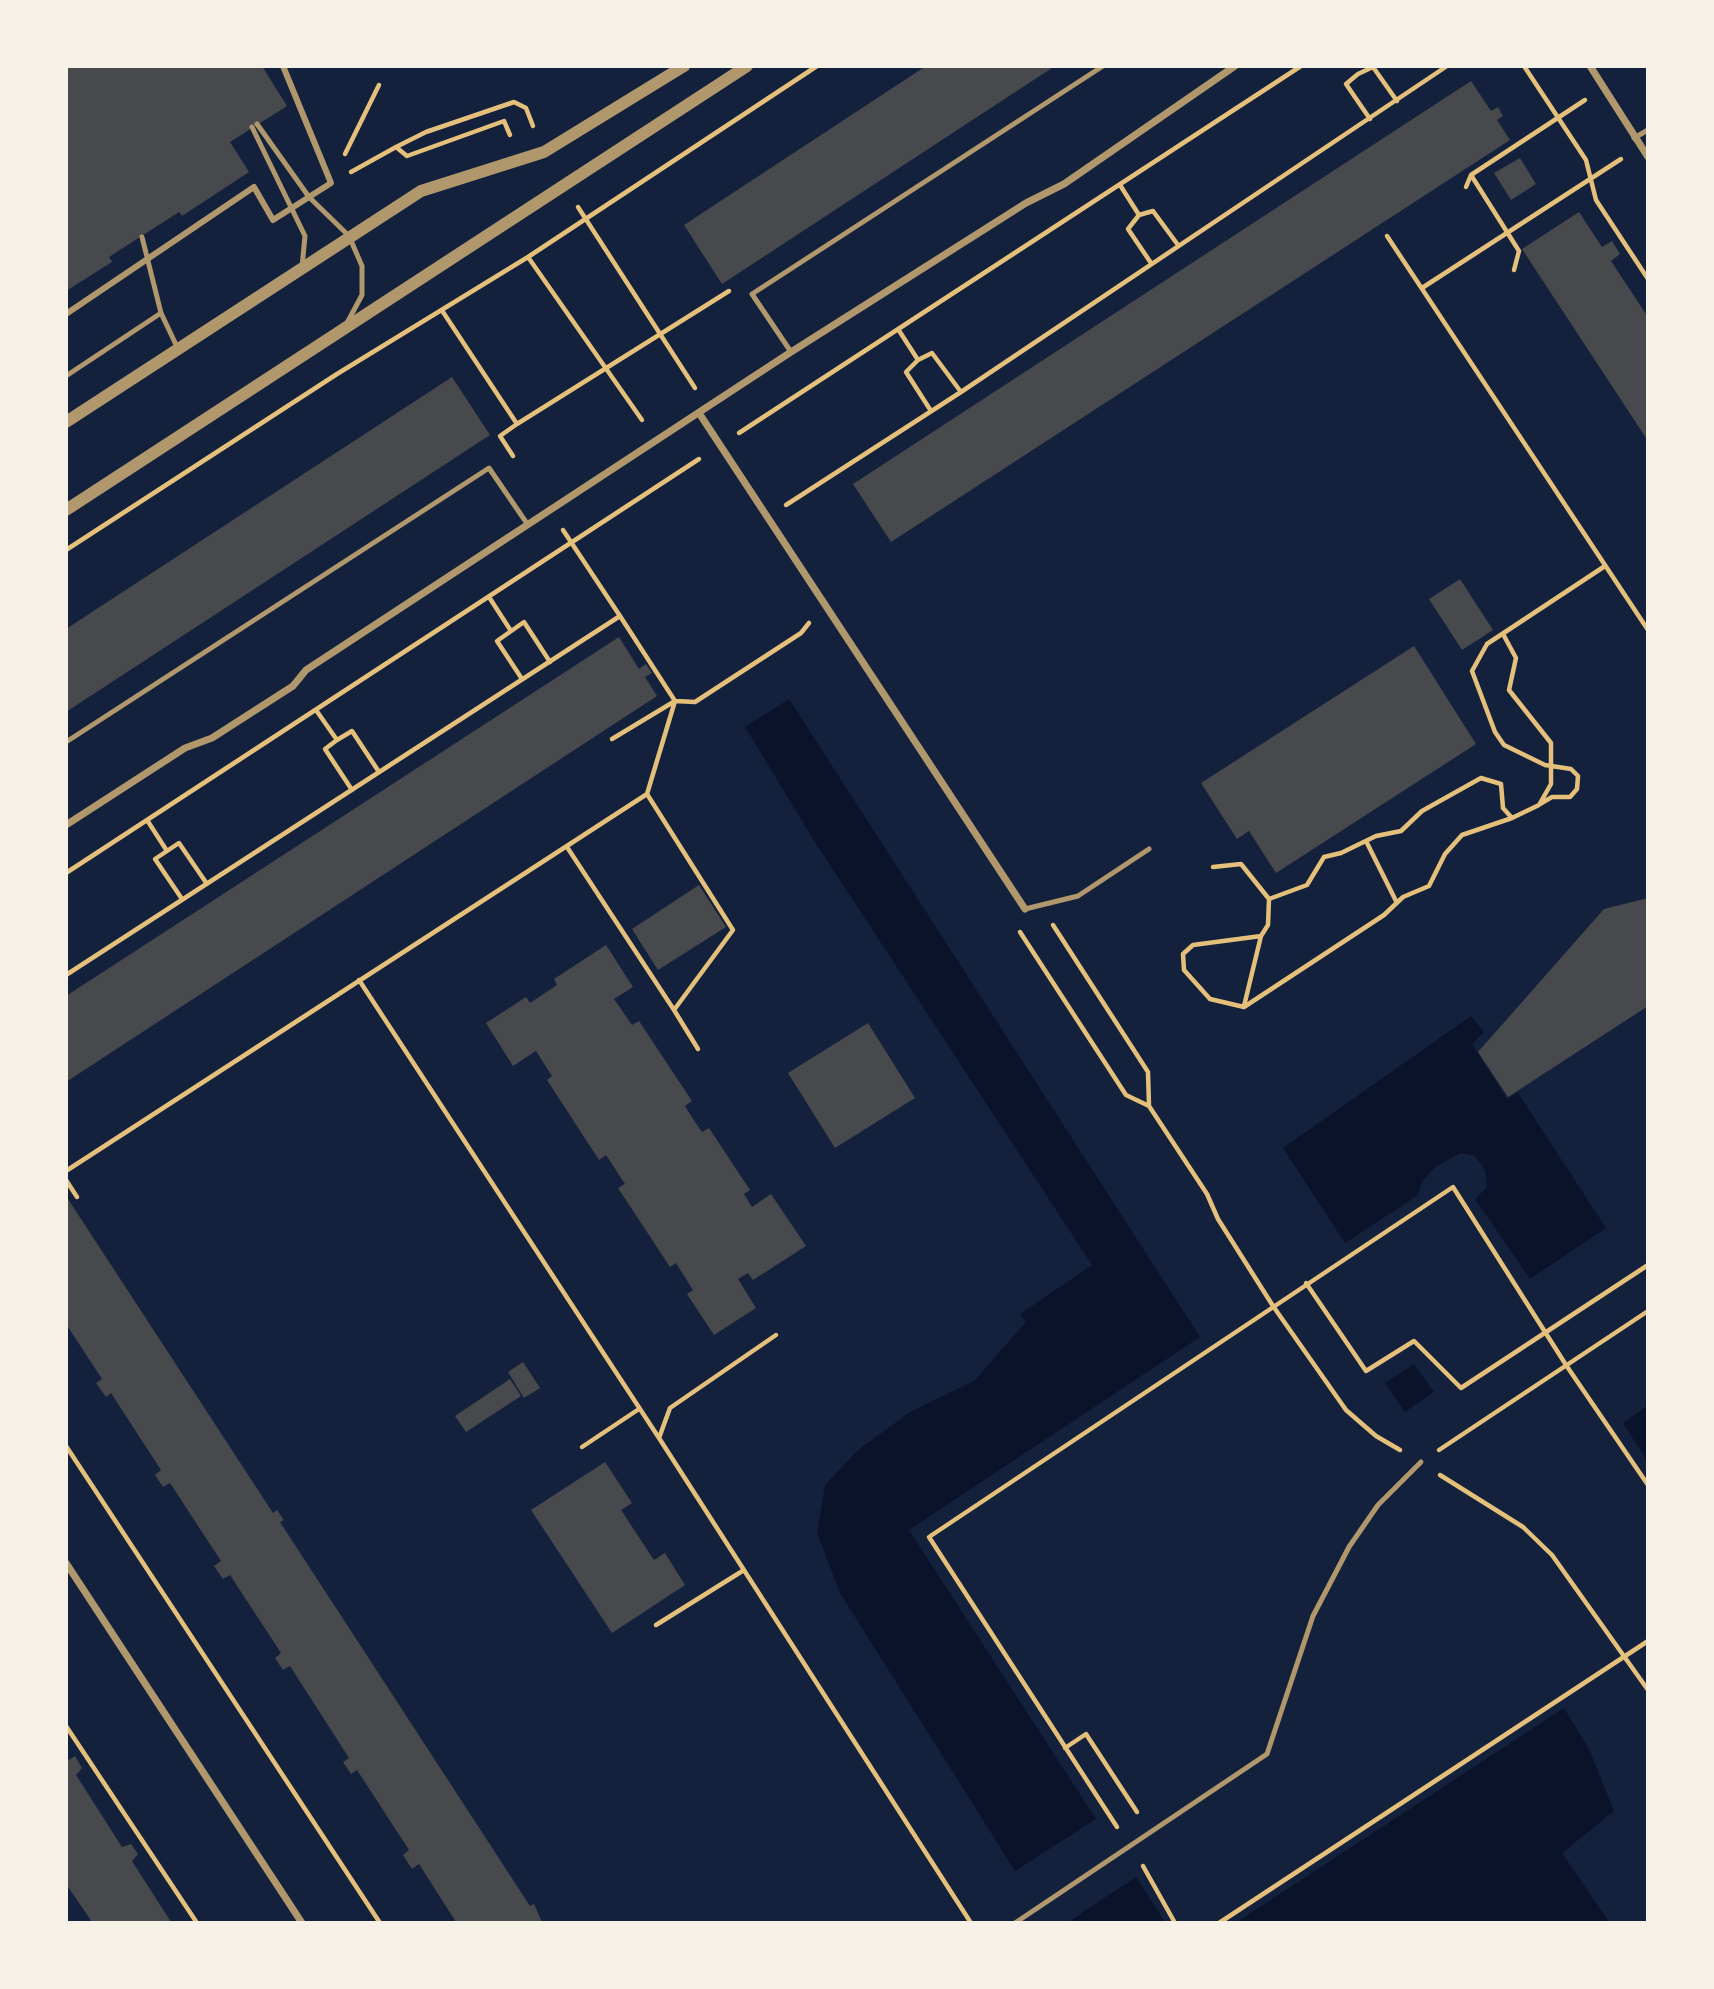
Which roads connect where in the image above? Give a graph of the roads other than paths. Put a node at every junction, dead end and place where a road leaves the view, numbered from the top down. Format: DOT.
graph roads {
  1 [pos="283,66"];
  2 [pos="684,66"];
  3 [pos="747,66"];
  4 [pos="1102,66"];
  5 [pos="1235,66"];
  6 [pos="1590,66"];
  7 [pos="1647,130"];
  8 [pos="1634,138"];
  9 [pos="1647,157"];
  10 [pos="309,197"];
  11 [pos="293,208"];
  12 [pos="349,236"];
  13 [pos="142,237"];
  14 [pos="146,260"];
  15 [pos="302,267"];
  16 [pos="161,313"];
  17 [pos="66,314"];
  18 [pos="342,332"];
  19 [pos="178,349"];
  20 [pos="791,352"];
  21 [pos="66,376"];
  22 [pos="699,413"];
  23 [pos="66,422"];
  24 [pos="66,510"];
  25 [pos="528,525"];
  26 [pos="66,742"];
  27 [pos="66,825"];
  28 [pos="1149,849"];
  29 [pos="1025,909"];
  30 [pos="1421,1462"];
  31 [pos="66,1563"];
  32 [pos="302,1923"];
  33 [pos="1015,1923"];
  1 -- 10 [label="street"];
  2 -- 12 [label="street"];
  3 -- 18 [label="street"];
  4 -- 20 [label="lane"];
  5 -- 20 [label="street"];
  6 -- 8 [label="street"];
  7 -- 8 [label="lane"];
  8 -- 9 [label="street"];
  10 -- 11 [label="street"];
  10 -- 11 [label="lane"];
  10 -- 12 [label="lane"];
  11 -- 14 [label="street"];
  11 -- 15 [label="lane"];
  12 -- 15 [label="street"];
  12 -- 18 [label="lane"];
  13 -- 14 [label="lane"];
  14 -- 16 [label="lane"];
  14 -- 17 [label="street"];
  15 -- 19 [label="street"];
  16 -- 19 [label="lane"];
  16 -- 21 [label="lane"];
  18 -- 24 [label="street"];
  19 -- 23 [label="street"];
  20 -- 22 [label="street"];
  22 -- 25 [label="street"];
  22 -- 29 [label="street"];
  25 -- 26 [label="lane"];
  25 -- 27 [label="street"];
  28 -- 29 [label="lane"];
  30 -- 33 [label="lane"];
  31 -- 32 [label="street"];
}
